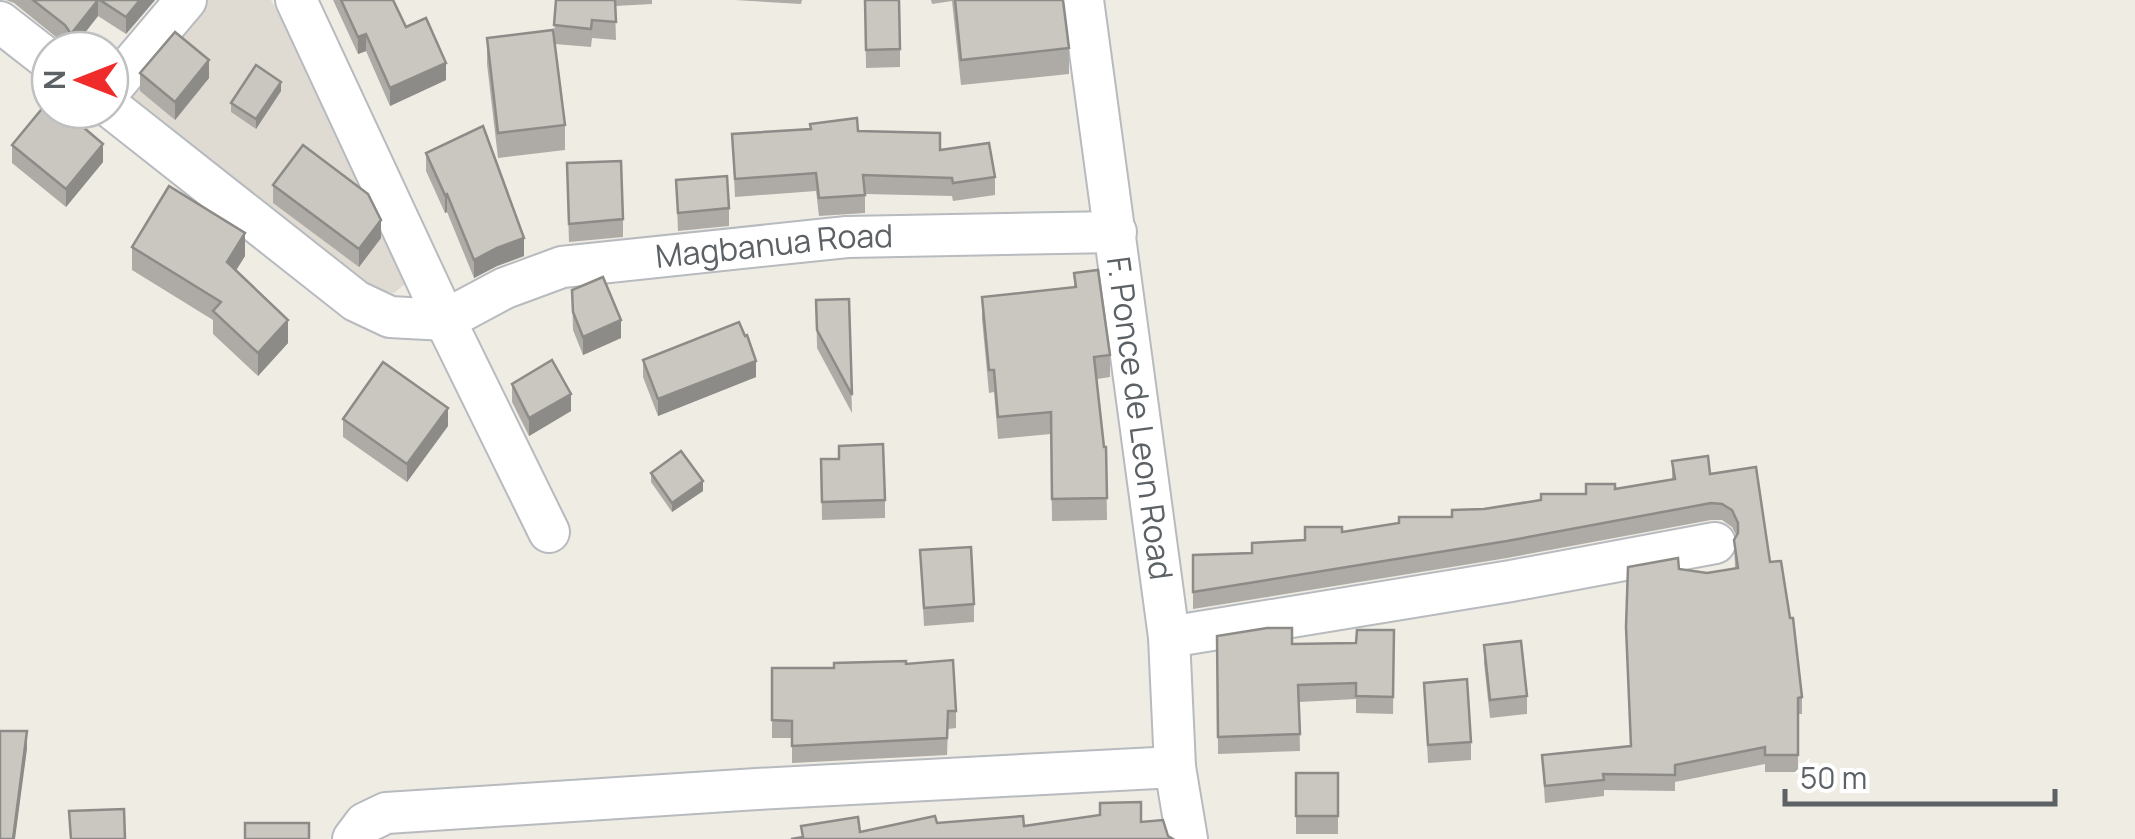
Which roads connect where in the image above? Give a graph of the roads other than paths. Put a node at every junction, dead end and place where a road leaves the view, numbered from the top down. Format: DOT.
graph roads {
  1 [pos="186,0"];
  2 [pos="296,0"];
  3 [pos="1083,0"];
  4 [pos="0,22"];
  5 [pos="30,45"];
  6 [pos="130,66"];
  7 [pos="130,123"];
  8 [pos="1116,232"];
  9 [pos="445,320"];
  10 [pos="549,532"];
  11 [pos="1715,543"];
  12 [pos="1169,637"];
  13 [pos="1176,767"];
  14 [pos="353,839"];
  15 [pos="1186,839"];
  1 -- 6 [label="street"];
  2 -- 9 [label="street"];
  3 -- 8 [label="street, F. Ponce de Leon Road"];
  4 -- 5 [label="street"];
  7 -- 9 [label="street"];
  8 -- 9 [label="street, Magbanua Road"];
  8 -- 12 [label="street, F. Ponce de Leon Road"];
  9 -- 10 [label="street"];
  11 -- 12 [label="street"];
  12 -- 13 [label="street, F. Ponce de Leon Road"];
  13 -- 14 [label="street"];
  13 -- 15 [label="street, F. Ponce de Leon Road"];
}
